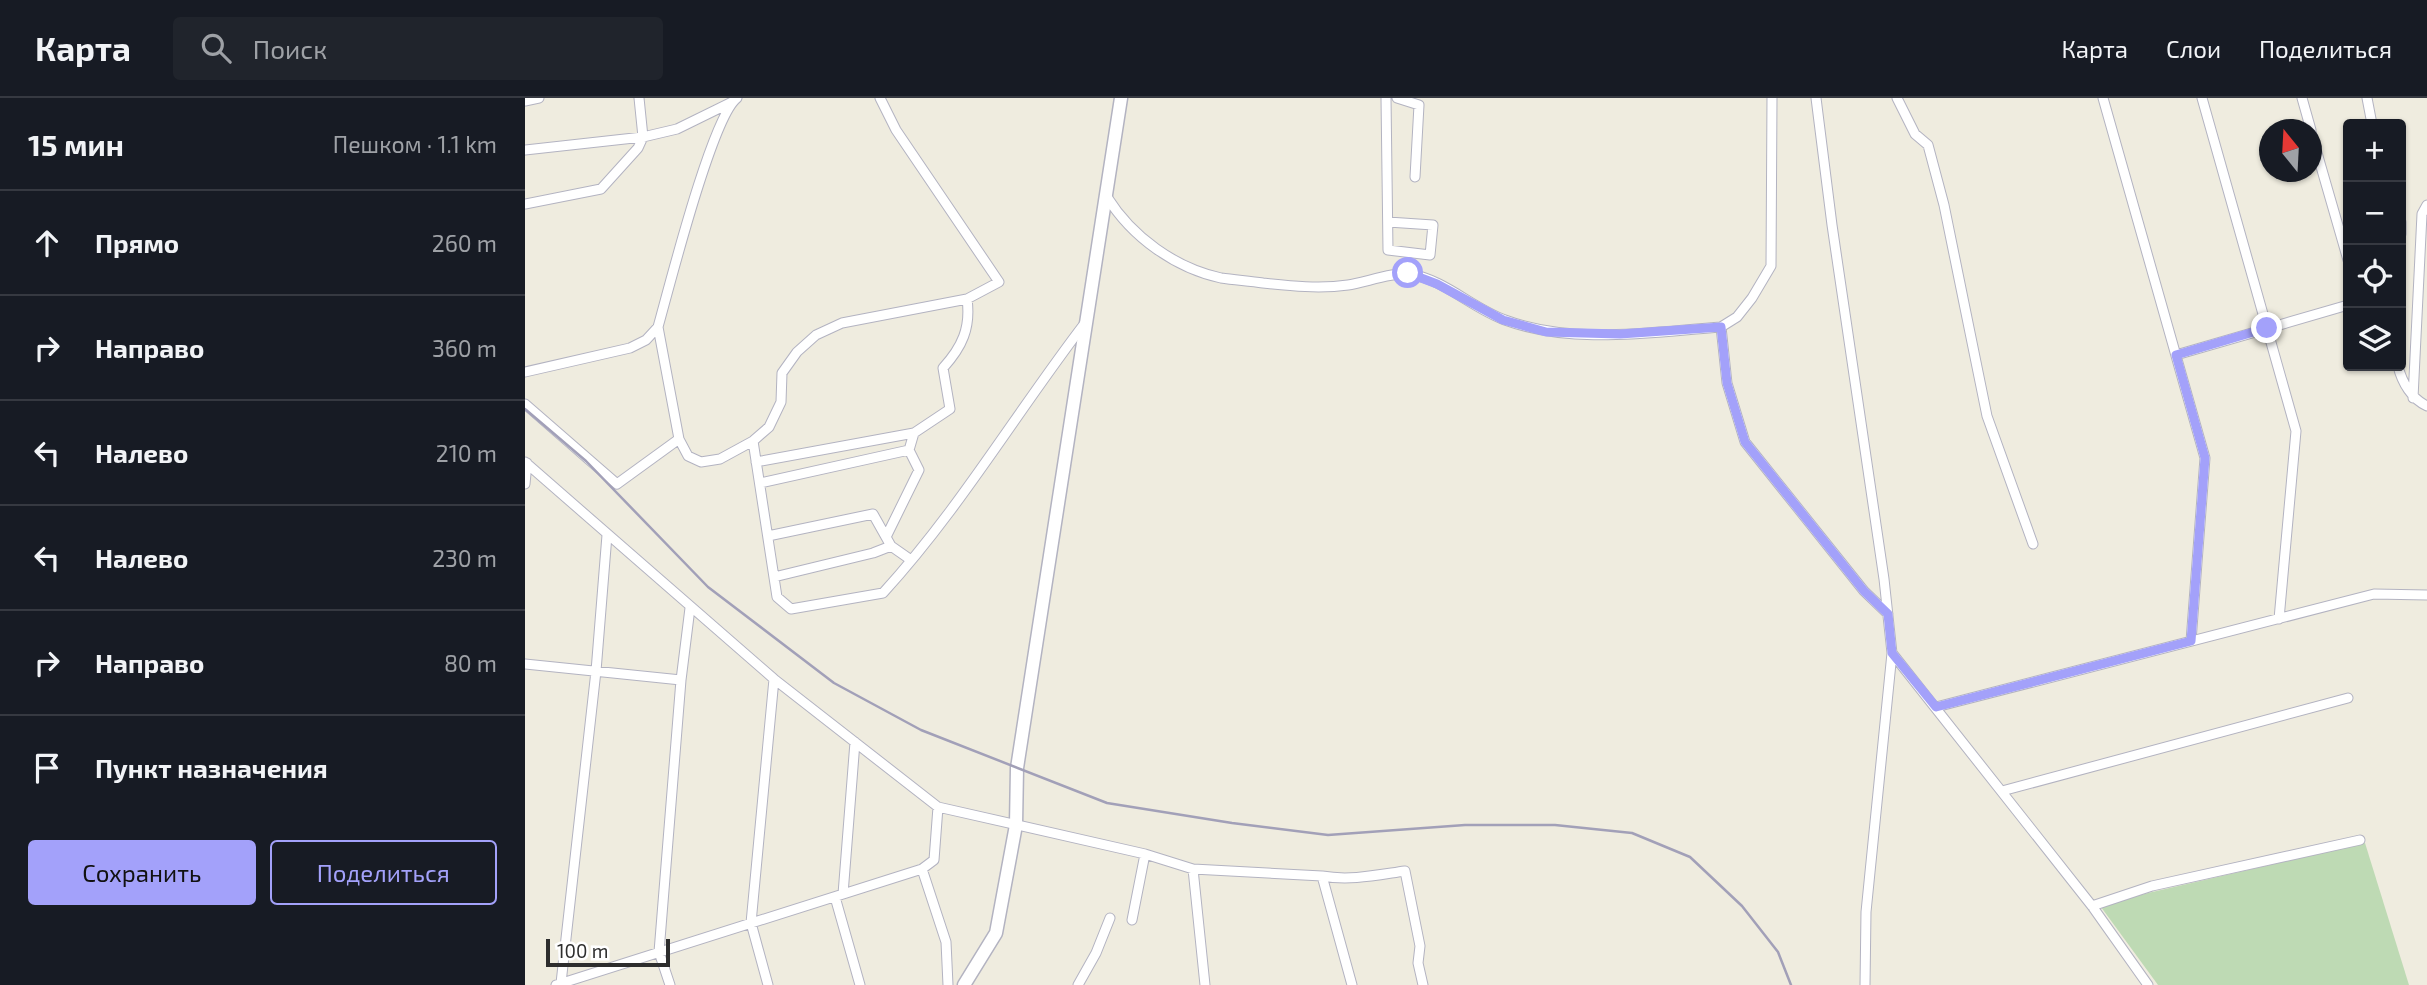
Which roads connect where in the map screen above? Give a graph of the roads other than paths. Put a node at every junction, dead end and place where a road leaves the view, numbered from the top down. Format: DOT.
graph roads {
  1 [pos="540,98"];
  2 [pos="639,98"];
  3 [pos="880,98"];
  4 [pos="1121,98"];
  5 [pos="1386,98"];
  6 [pos="1397,98"];
  7 [pos="1772,98"];
  8 [pos="1816,98"];
  9 [pos="1897,98"];
  10 [pos="2103,98"];
  11 [pos="2201,98"];
  12 [pos="2302,98"];
  13 [pos="2367,98"];
  14 [pos="735,100"];
  15 [pos="525,101"];
  16 [pos="2308,119"];
  17 [pos="2371,119"];
  18 [pos="643,137"];
  19 [pos="525,150"];
  20 [pos="2322,169"];
  21 [pos="1415,177"];
  22 [pos="1107,197"];
  23 [pos="525,204"];
  24 [pos="2427,205"];
  25 [pos="1388,222"];
  26 [pos="2344,245"];
  27 [pos="967,299"];
  28 [pos="2343,306"];
  29 [pos="1088,319"];
  30 [pos="658,327"];
  31 [pos="1721,327"];
  32 [pos="2267,328"];
  33 [pos="2176,355"];
  34 [pos="2399,371"];
  35 [pos="525,372"];
  36 [pos="2413,398"];
  37 [pos="525,404"];
  38 [pos="2427,406"];
  39 [pos="914,433"];
  40 [pos="679,439"];
  41 [pos="753,441"];
  42 [pos="909,450"];
  43 [pos="757,461"];
  44 [pos="526,462"];
  45 [pos="760,483"];
  46 [pos="525,484"];
  47 [pos="607,535"];
  48 [pos="768,536"];
  49 [pos="889,541"];
  50 [pos="2033,544"];
  51 [pos="911,560"];
  52 [pos="774,577"];
  53 [pos="2427,595"];
  54 [pos="690,608"];
  55 [pos="1888,614"];
  56 [pos="2279,619"];
  57 [pos="2191,641"];
  58 [pos="1892,653"];
  59 [pos="525,664"];
  60 [pos="596,671"];
  61 [pos="774,679"];
  62 [pos="681,680"];
  63 [pos="2348,698"];
  64 [pos="1936,707"];
  65 [pos="855,742"];
  66 [pos="2002,791"];
  67 [pos="939,807"];
  68 [pos="1016,825"];
  69 [pos="2360,840"];
  70 [pos="1145,854"];
  71 [pos="922,869"];
  72 [pos="1193,869"];
  73 [pos="1322,876"];
  74 [pos="839,896"];
  75 [pos="2092,906"];
  76 [pos="1110,918"];
  77 [pos="1132,920"];
  78 [pos="751,923"];
  79 [pos="659,952"];
  80 [pos="580,981"];
  81 [pos="558,984"];
  82 [pos="670,985"];
  83 [pos="768,985"];
  84 [pos="860,985"];
  85 [pos="948,985"];
  86 [pos="964,985"];
  87 [pos="1079,985"];
  88 [pos="1205,985"];
  89 [pos="1352,985"];
  90 [pos="1423,985"];
  91 [pos="1865,985"];
  92 [pos="2148,985"];
  1 -- 15 [label="street"];
  2 -- 18 [label="street"];
  3 -- 27 [label="street"];
  4 -- 22 [label="street"];
  5 -- 25 [label="street"];
  6 -- 21 [label="street"];
  7 -- 31 [label="street"];
  8 -- 55 [label="street"];
  9 -- 50 [label="street"];
  10 -- 33 [label="street"];
  11 -- 32 [label="street"];
  12 -- 16 [label="street"];
  13 -- 17 [label="street"];
  14 -- 18 [label="street"];
  14 -- 30 [label="street"];
  18 -- 19 [label="street"];
  18 -- 23 [label="street"];
  20 -- 26 [label="street"];
  22 -- 29 [label="street"];
  22 -- 31 [label="street"];
  24 -- 36 [label="street"];
  25 -- 25 [label="street"];
  27 -- 39 [label="street"];
  27 -- 41 [label="street"];
  28 -- 32 [label="street"];
  29 -- 51 [label="street"];
  29 -- 68 [label="street"];
  30 -- 35 [label="street"];
  30 -- 40 [label="street"];
  31 -- 55 [label="street"];
  32 -- 33 [label="street"];
  32 -- 56 [label="street"];
  33 -- 57 [label="street"];
  34 -- 36 [label="street"];
  36 -- 38 [label="street"];
  37 -- 40 [label="street"];
  39 -- 42 [label="street"];
  39 -- 43 [label="street"];
  40 -- 41 [label="street"];
  41 -- 43 [label="street"];
  42 -- 45 [label="street"];
  42 -- 49 [label="street"];
  43 -- 45 [label="street"];
  44 -- 46 [label="street"];
  44 -- 47 [label="street"];
  45 -- 48 [label="street"];
  47 -- 54 [label="street"];
  47 -- 60 [label="street"];
  48 -- 49 [label="street"];
  48 -- 52 [label="street"];
  49 -- 51 [label="street"];
  49 -- 52 [label="street"];
  51 -- 52 [label="street"];
  53 -- 56 [label="street"];
  54 -- 61 [label="street"];
  54 -- 62 [label="street"];
  55 -- 58 [label="street"];
  56 -- 57 [label="street"];
  57 -- 64 [label="street"];
  58 -- 64 [label="street"];
  58 -- 91 [label="street"];
  59 -- 60 [label="street"];
  60 -- 62 [label="street"];
  60 -- 81 [label="street"];
  61 -- 65 [label="street"];
  61 -- 78 [label="street"];
  62 -- 79 [label="street"];
  63 -- 66 [label="street"];
  64 -- 66 [label="street"];
  65 -- 67 [label="street"];
  65 -- 74 [label="street"];
  66 -- 75 [label="street"];
  67 -- 68 [label="street"];
  67 -- 71 [label="street"];
  68 -- 70 [label="street"];
  68 -- 86 [label="street"];
  69 -- 75 [label="street"];
  70 -- 72 [label="street"];
  70 -- 77 [label="street"];
  71 -- 74 [label="street"];
  71 -- 85 [label="street"];
  72 -- 73 [label="street"];
  72 -- 88 [label="street"];
  73 -- 89 [label="street"];
  73 -- 90 [label="street"];
  74 -- 78 [label="street"];
  74 -- 84 [label="street"];
  75 -- 92 [label="street"];
  76 -- 87 [label="street"];
  78 -- 79 [label="street"];
  78 -- 83 [label="street"];
  79 -- 80 [label="street"];
  79 -- 82 [label="street"];
  80 -- 81 [label="street"];
}
